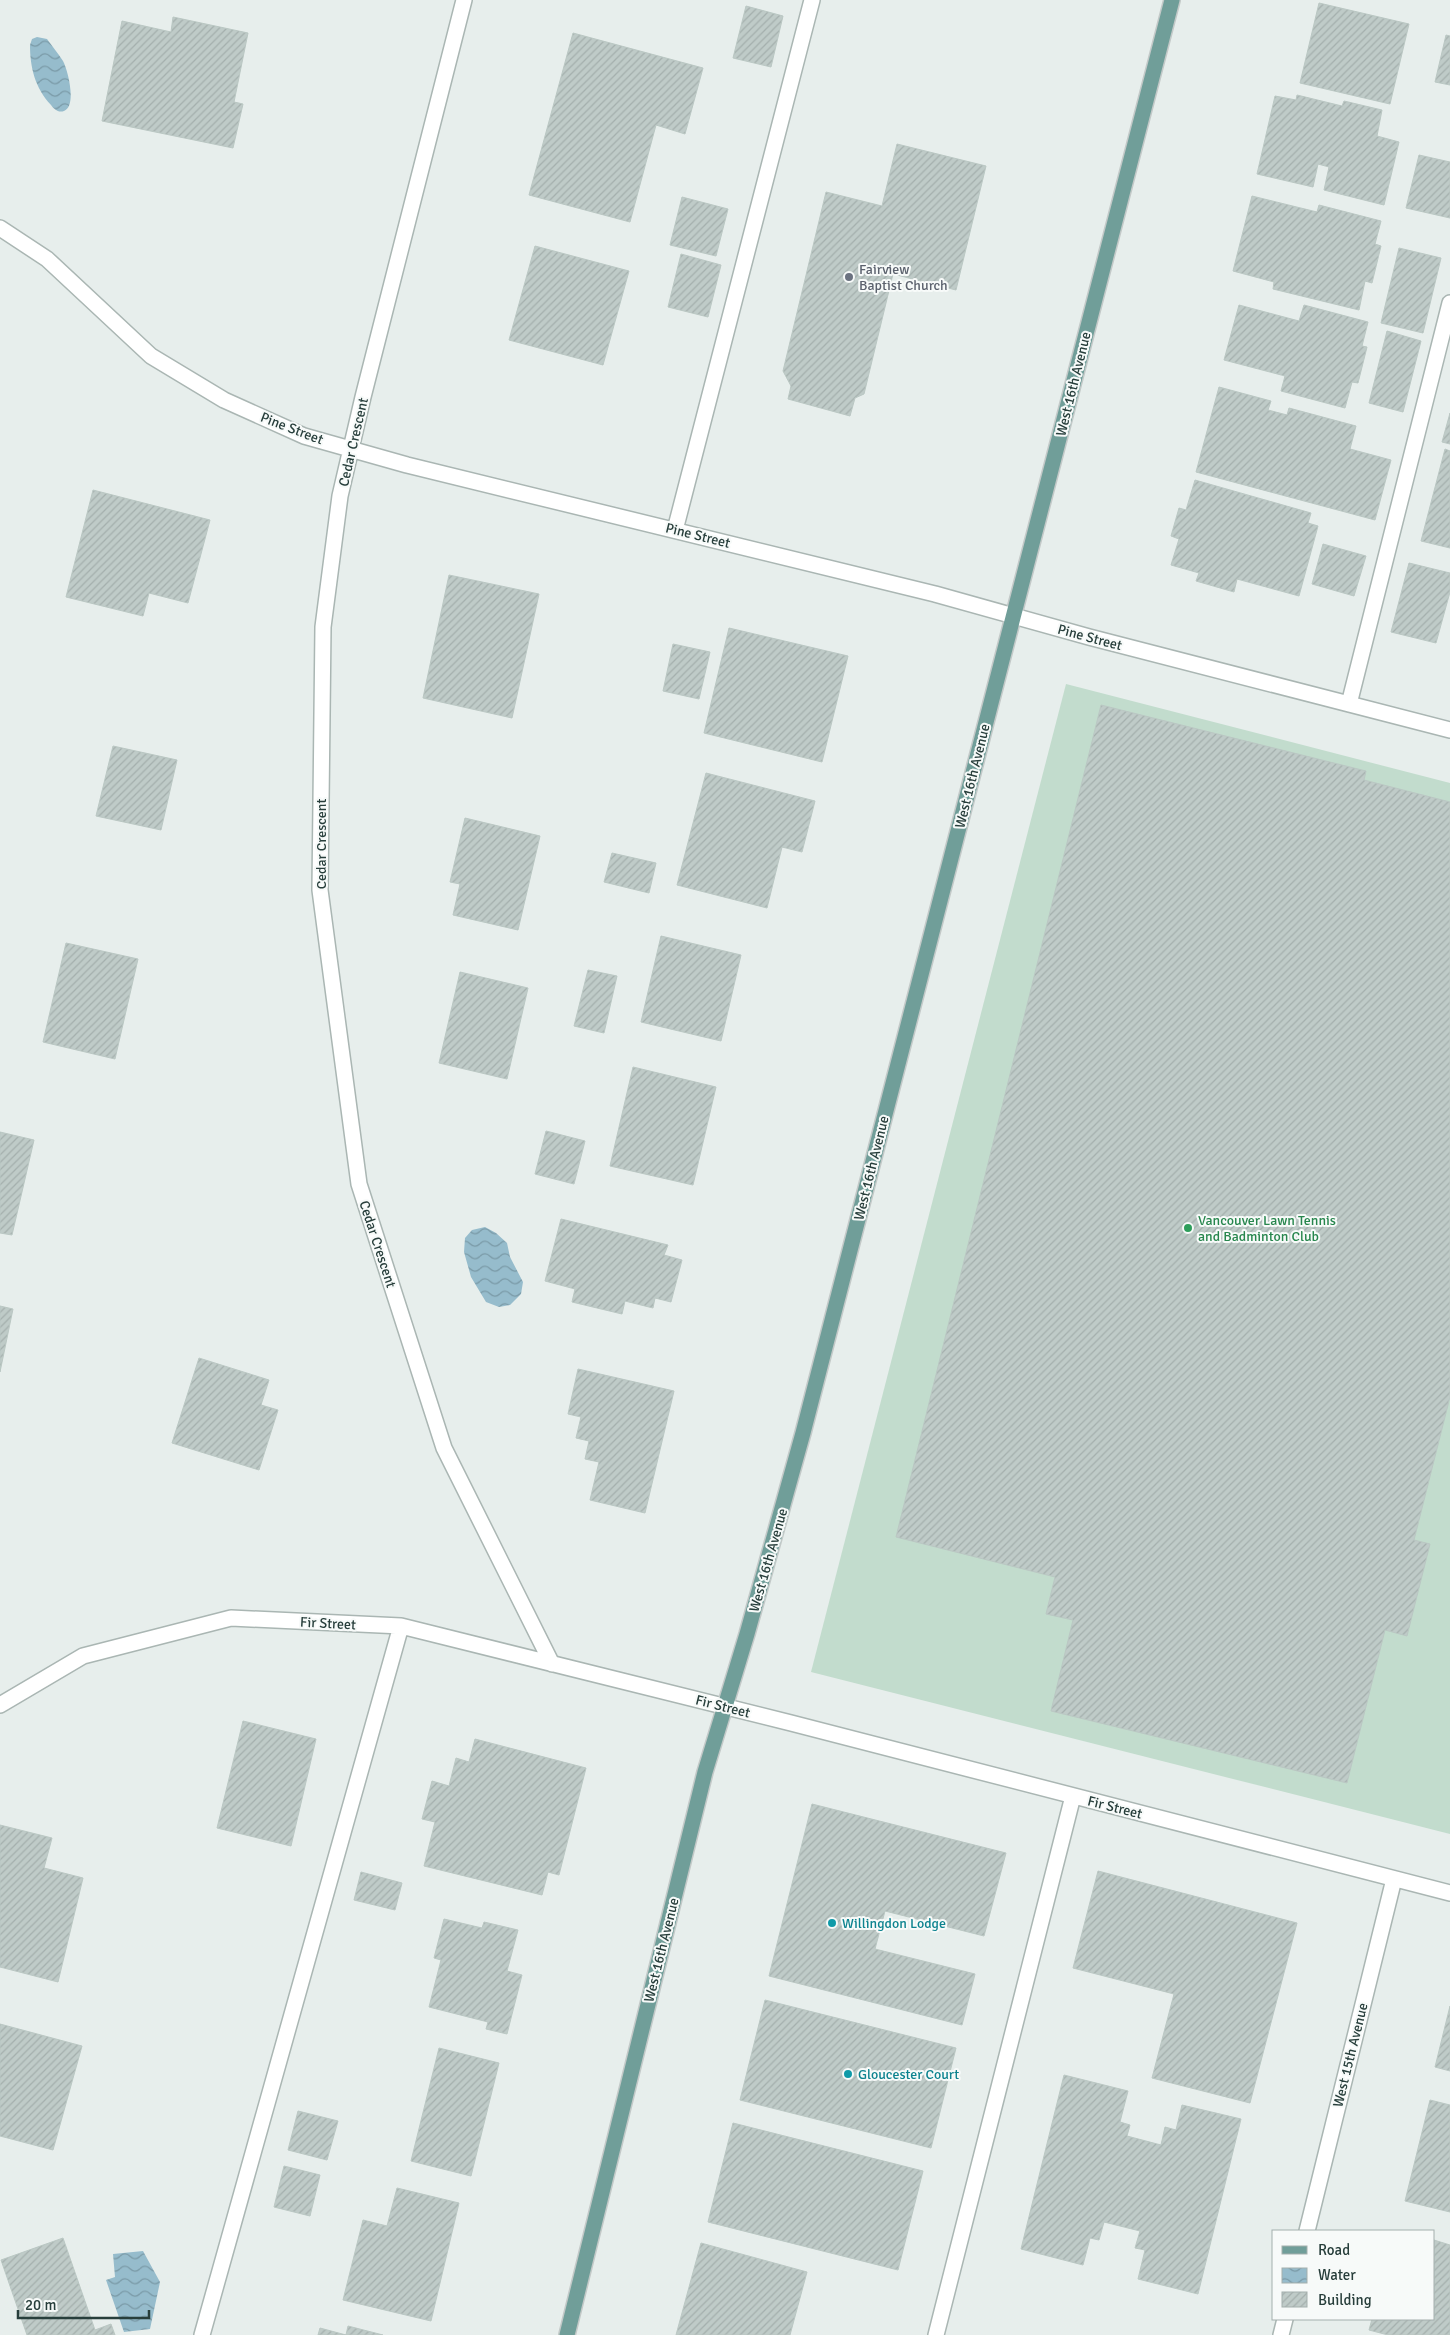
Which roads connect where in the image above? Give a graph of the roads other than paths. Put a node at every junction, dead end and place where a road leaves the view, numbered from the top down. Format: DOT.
graph roads {
  1 [pos="464,0"];
  2 [pos="812,0"];
  3 [pos="1172,0"];
  4 [pos="0,228"];
  5 [pos="1450,303"];
  6 [pos="351,449"];
  7 [pos="675,530"];
  8 [pos="1013,617"];
  9 [pos="1349,704"];
  10 [pos="1450,730"];
  11 [pos="401,1626"];
  12 [pos="552,1664"];
  13 [pos="0,1705"];
  14 [pos="724,1707"];
  15 [pos="1073,1796"];
  16 [pos="1394,1879"];
  17 [pos="1450,1893"];
  18 [pos="1306,2230"];
  19 [pos="1285,2320"];
  20 [pos="202,2335"];
  21 [pos="567,2335"];
  22 [pos="936,2335"];
  23 [pos="1281,2335"];
  1 -- 6 [label="street, Cedar Crescent"];
  2 -- 7 [label="street"];
  3 -- 8 [label="main road, West 16th Avenue"];
  4 -- 6 [label="street, Pine Street"];
  5 -- 9 [label="street"];
  6 -- 7 [label="street, Pine Street"];
  6 -- 12 [label="street, Cedar Crescent"];
  7 -- 8 [label="street, Pine Street"];
  8 -- 9 [label="street, Pine Street"];
  8 -- 14 [label="main road, West 16th Avenue"];
  9 -- 10 [label="street, Pine Street"];
  11 -- 12 [label="street, Fir Street"];
  11 -- 13 [label="street, Fir Street"];
  11 -- 20 [label="street"];
  12 -- 14 [label="street, Fir Street"];
  14 -- 15 [label="street, Fir Street"];
  14 -- 21 [label="main road, West 16th Avenue"];
  15 -- 16 [label="street, Fir Street"];
  15 -- 22 [label="street"];
  16 -- 17 [label="street, Fir Street"];
  16 -- 18 [label="street, West 15th Avenue"];
  19 -- 23 [label="street"];
}
